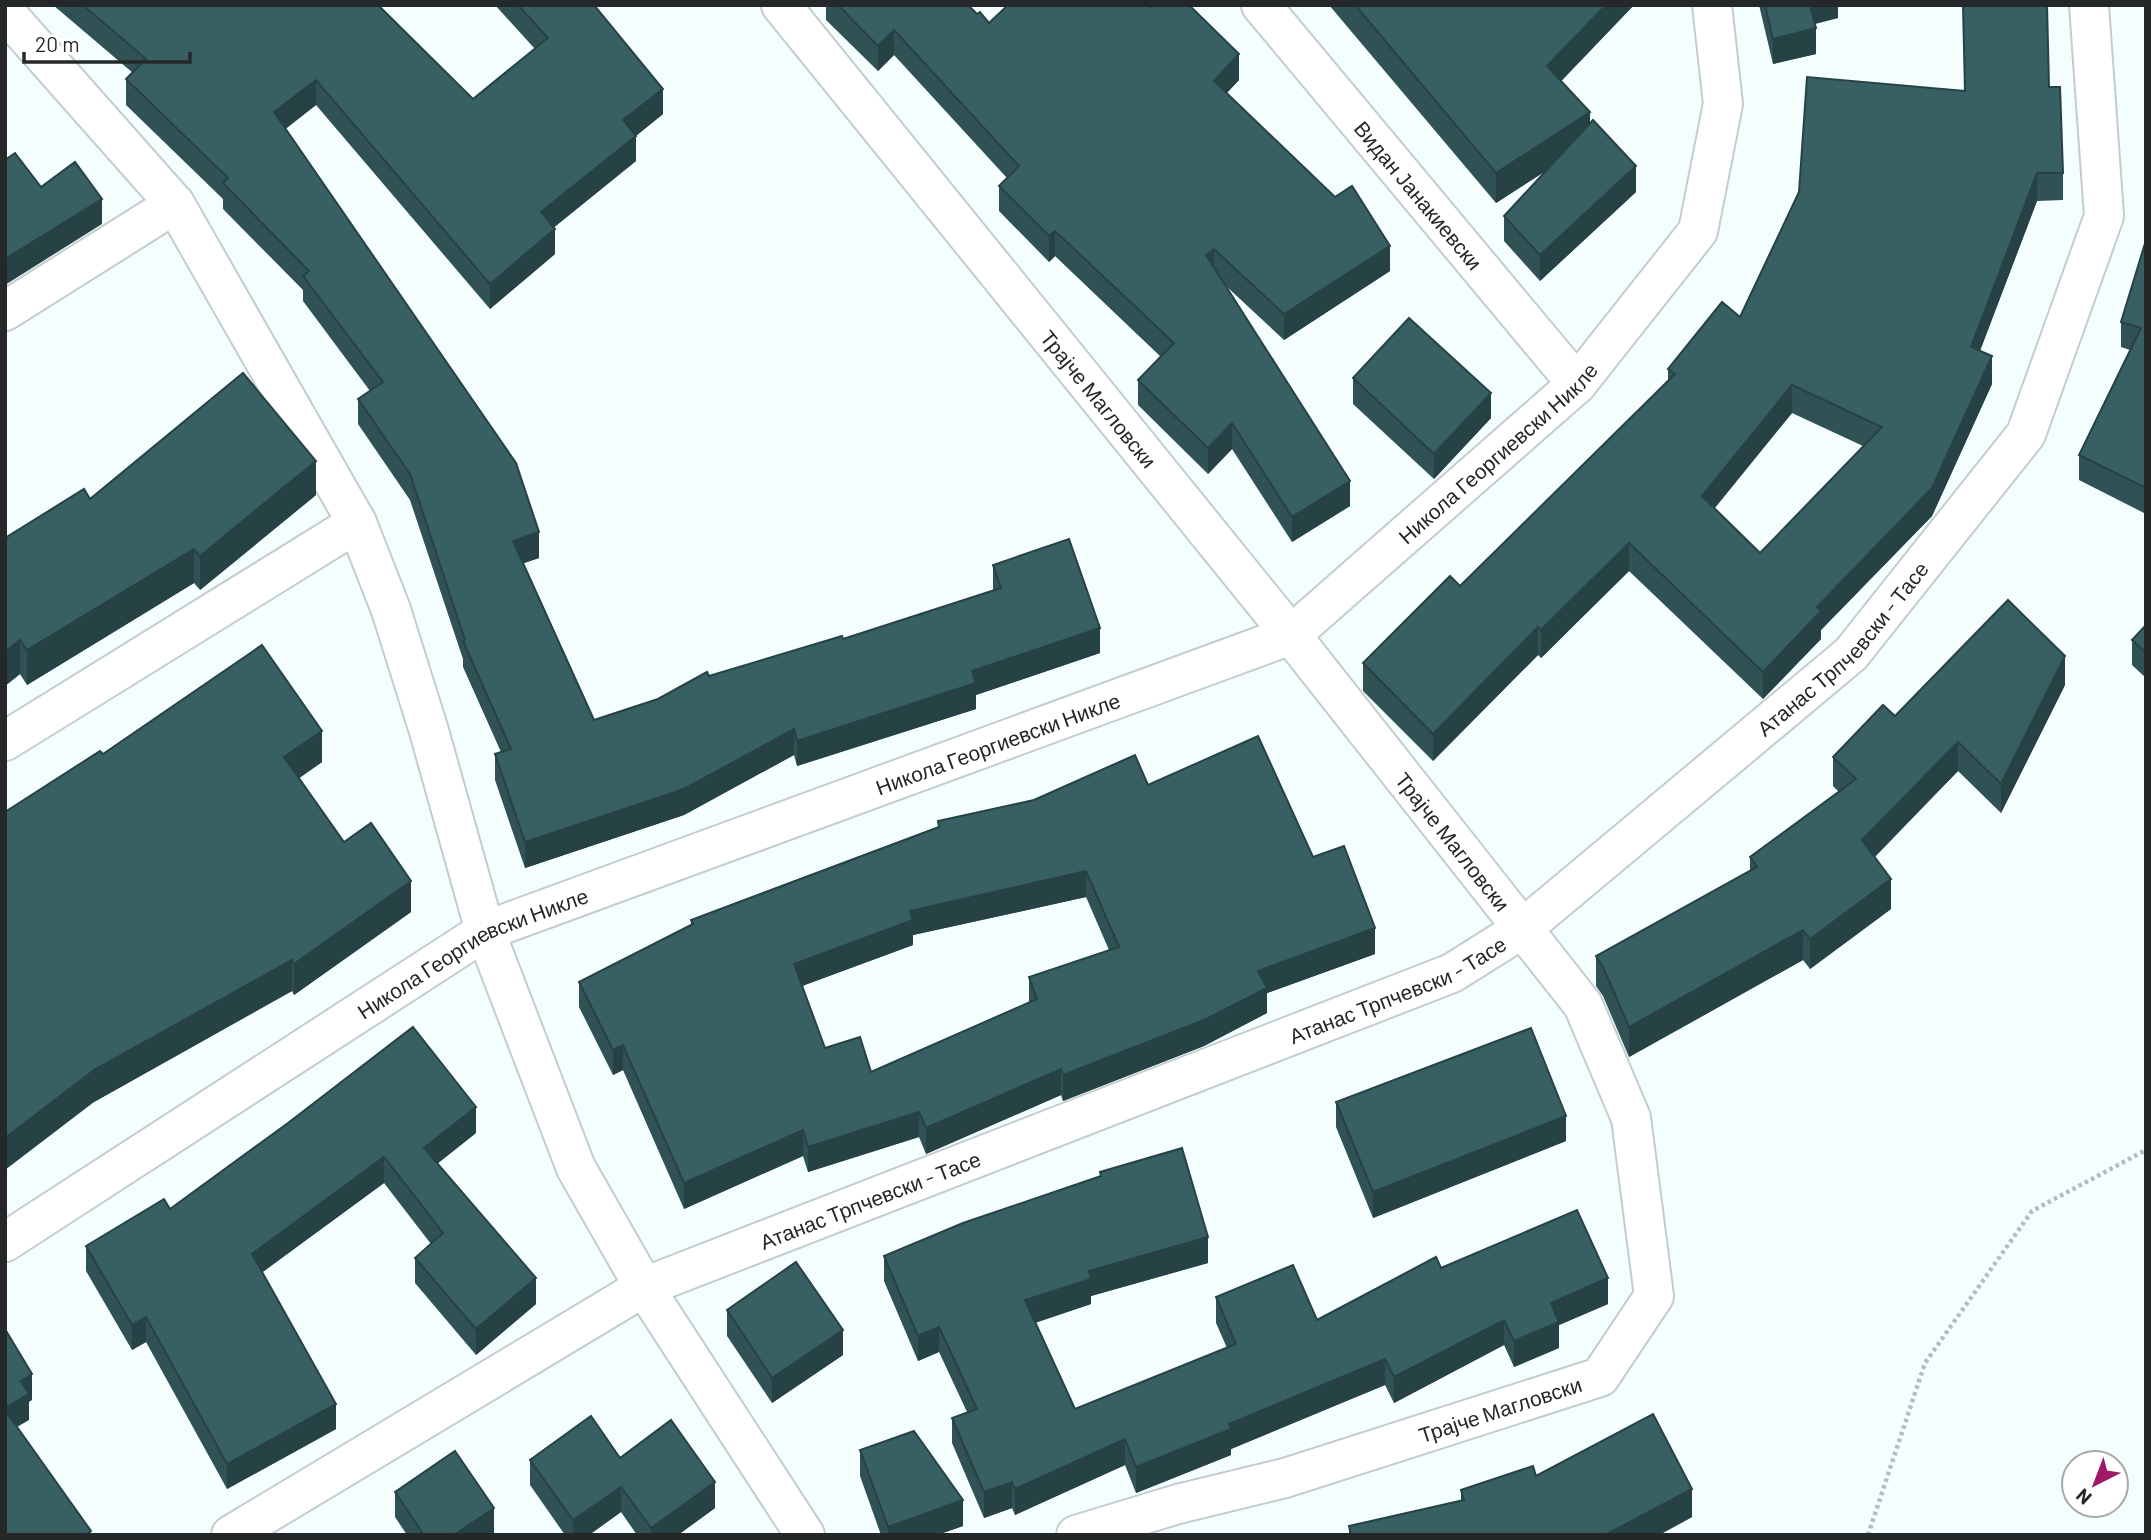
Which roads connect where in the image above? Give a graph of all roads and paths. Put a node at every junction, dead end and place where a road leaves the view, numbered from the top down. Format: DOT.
graph roads {
  1 [pos="781,5"];
  2 [pos="1261,5"];
  3 [pos="1712,5"];
  4 [pos="2089,5"];
  5 [pos="5,12"];
  6 [pos="175,204"];
  7 [pos="5,311"];
  8 [pos="1577,384"];
  9 [pos="357,523"];
  10 [pos="1291,635"];
  11 [pos="5,741"];
  12 [pos="1522,929"];
  13 [pos="485,931"];
  14 [pos="2146,1150"];
  15 [pos="5,1242"];
  16 [pos="644,1287"];
  17 [pos="231,1535"];
  18 [pos="805,1535"];
  19 [pos="1076,1535"];
  20 [pos="1868,1535"];
  1 -- 10 [label="street, Трајче Магловски"];
  2 -- 8 [label="street, Видан Јанакиевски"];
  3 -- 8 [label="street, Никола Георгиевски Никле"];
  4 -- 12 [label="street, Атанас Трпчевски - Тасе"];
  5 -- 6 [label="street"];
  6 -- 7 [label="street"];
  6 -- 9 [label="street"];
  8 -- 10 [label="street, Никола Георгиевски Никле"];
  9 -- 11 [label="street"];
  9 -- 13 [label="street"];
  10 -- 12 [label="street, Трајче Магловски"];
  10 -- 13 [label="street, Никола Георгиевски Никле"];
  12 -- 16 [label="street, Атанас Трпчевски - Тасе"];
  12 -- 19 [label="street, Трајче Магловски"];
  13 -- 15 [label="street, Никола Георгиевски Никле"];
  13 -- 16 [label="street"];
  14 -- 20 [label="path"];
  16 -- 17 [label="street, Атанас Трпчевски - Тасе"];
  16 -- 18 [label="street"];
}
